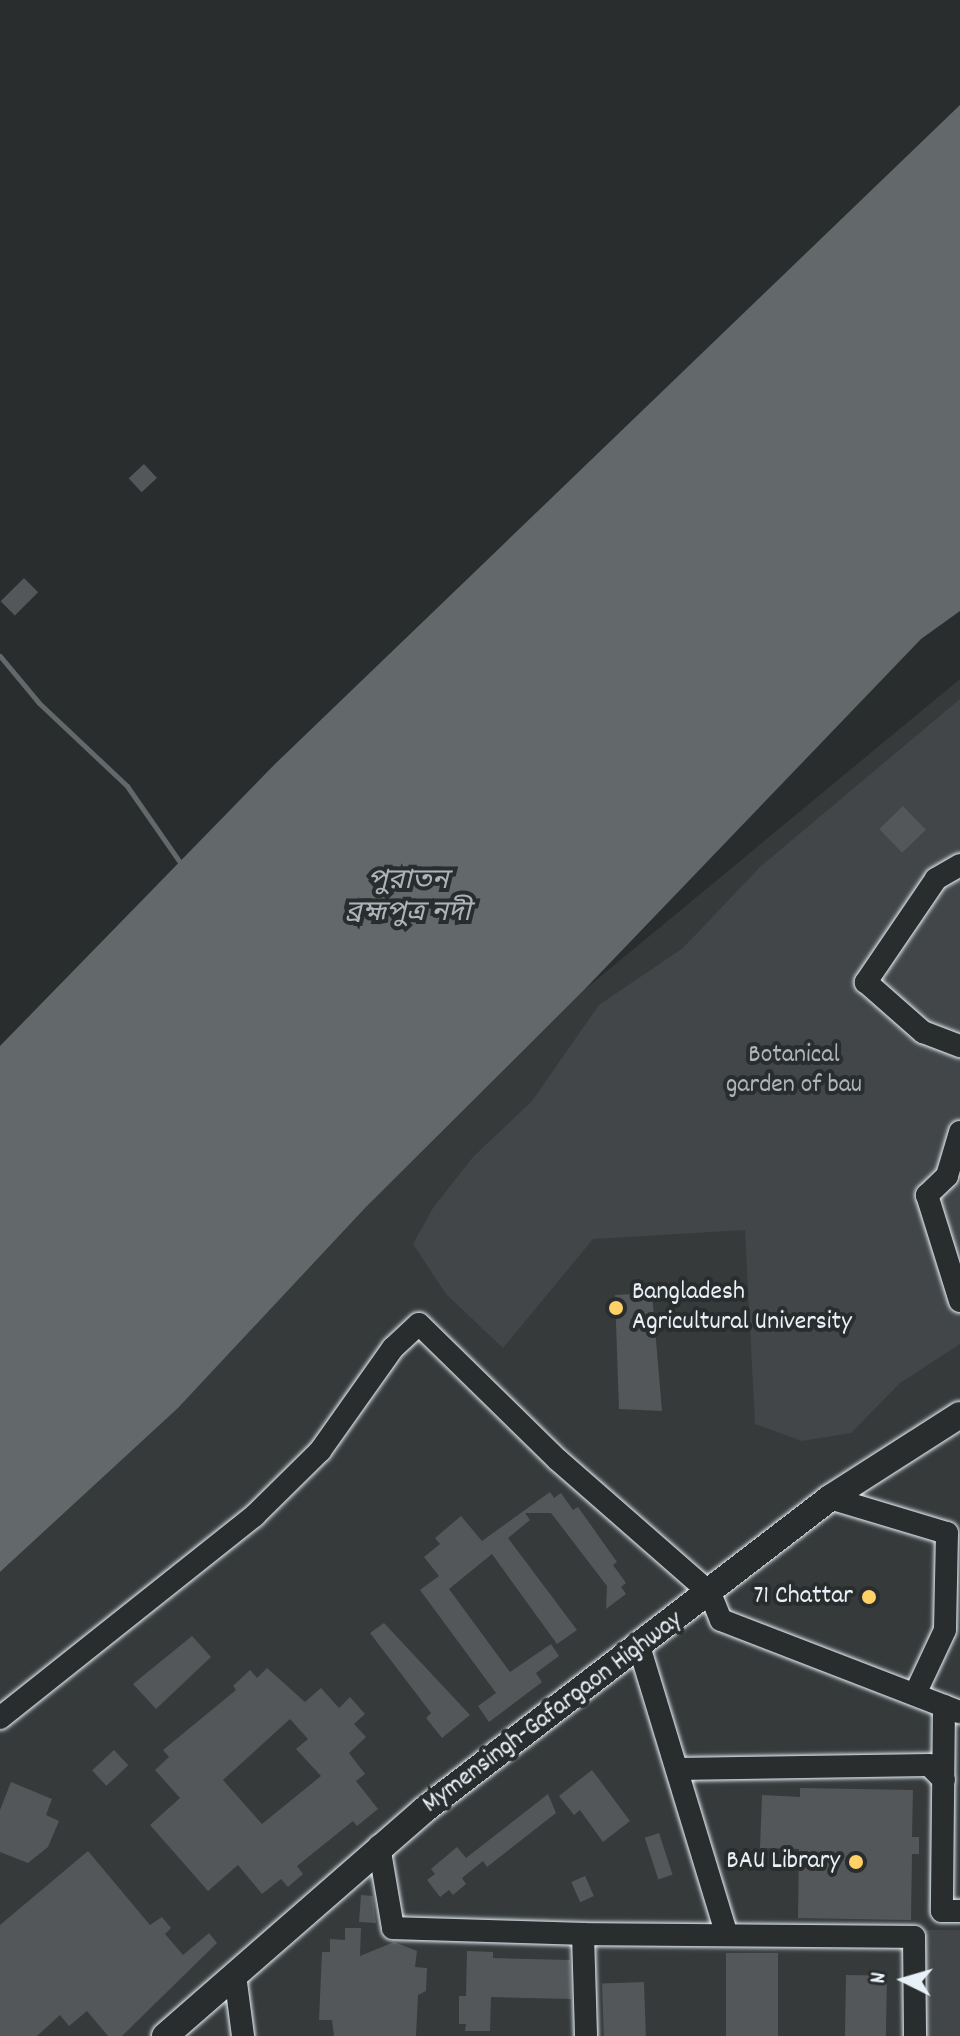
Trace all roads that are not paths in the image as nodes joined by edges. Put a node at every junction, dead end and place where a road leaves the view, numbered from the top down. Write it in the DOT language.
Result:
graph roads {
  1 [pos="960,865"];
  2 [pos="960,1046"];
  3 [pos="960,1132"];
  4 [pos="960,1301"];
  5 [pos="960,1415"];
  6 [pos="830,1498"];
  7 [pos="954,1533"];
  8 [pos="710,1593"];
  9 [pos="639,1646"];
  10 [pos="915,1694"];
  11 [pos="952,1709"];
  12 [pos="0,1718"];
  13 [pos="677,1769"];
  14 [pos="944,1780"];
  15 [pos="379,1846"];
  16 [pos="960,1911"];
  17 [pos="726,1933"];
  18 [pos="583,1934"];
  19 [pos="235,1975"];
  20 [pos="165,2036"];
  21 [pos="243,2036"];
  22 [pos="586,2036"];
  23 [pos="915,2036"];
  1 -- 2 [label="street"];
  3 -- 4 [label="street"];
  5 -- 6 [label="main road, Mymensingh-Gafargaon Highway"];
  6 -- 7 [label="street"];
  6 -- 8 [label="main road, Mymensingh-Gafargaon Highway"];
  7 -- 10 [label="street"];
  8 -- 9 [label="main road, Mymensingh-Gafargaon Highway"];
  8 -- 10 [label="street"];
  8 -- 12 [label="street"];
  9 -- 13 [label="street"];
  9 -- 15 [label="main road, Mymensingh-Gafargaon Highway"];
  10 -- 11 [label="street"];
  11 -- 14 [label="street"];
  13 -- 14 [label="street"];
  13 -- 17 [label="street"];
  14 -- 16 [label="street"];
  15 -- 18 [label="street"];
  15 -- 19 [label="main road, Mymensingh-Gafargaon Highway"];
  17 -- 18 [label="street"];
  17 -- 23 [label="street"];
  18 -- 22 [label="street"];
  19 -- 20 [label="main road, Mymensingh-Gafargaon Highway"];
  19 -- 21 [label="street"];
}
